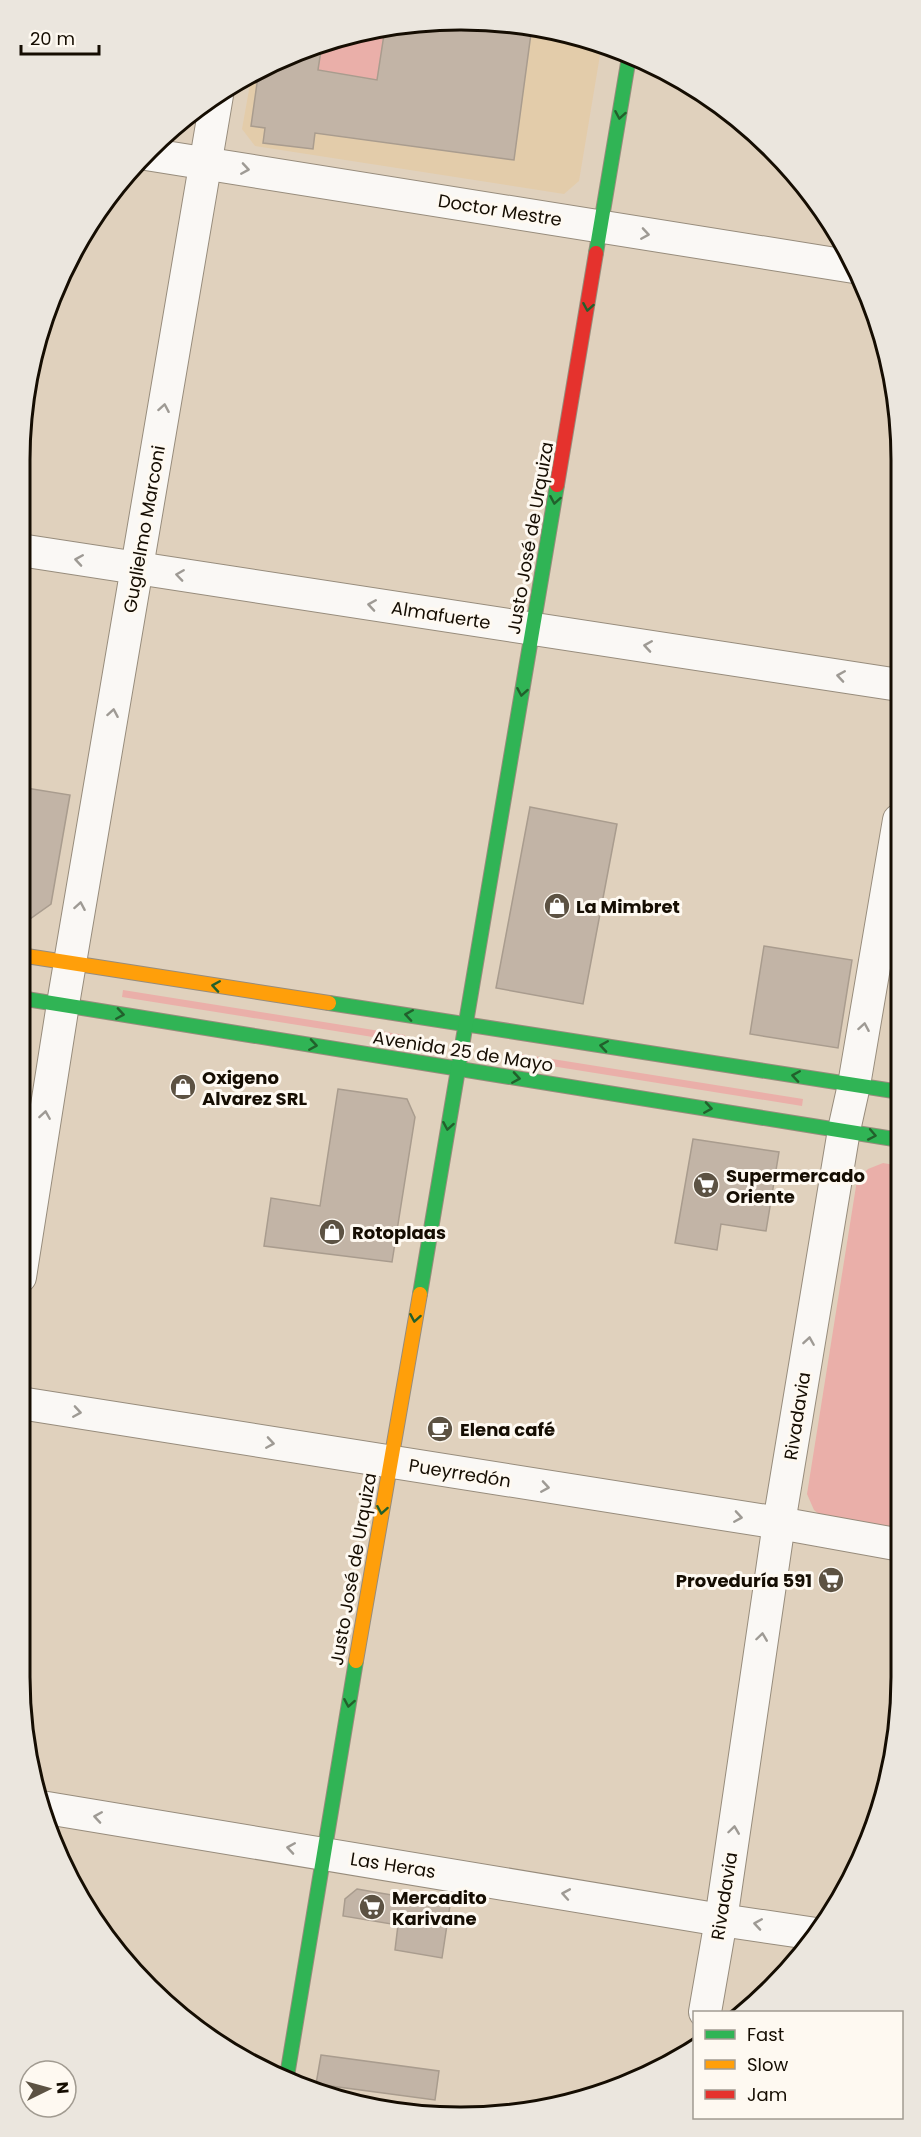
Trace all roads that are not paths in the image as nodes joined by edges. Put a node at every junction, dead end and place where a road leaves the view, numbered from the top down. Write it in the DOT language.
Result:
graph roads {
  1 [pos="628,64"];
  2 [pos="215,107"];
  3 [pos="156,156"];
  4 [pos="206,163"];
  5 [pos="601,226"];
  6 [pos="844,265"];
  7 [pos="30,552"];
  8 [pos="137,569"];
  9 [pos="533,630"];
  10 [pos="891,684"];
  11 [pos="891,867"];
  12 [pos="30,957"];
  13 [pos="71,963"];
  14 [pos="30,999"];
  15 [pos="63,1004"];
  16 [pos="466,1024"];
  17 [pos="458,1068"];
  18 [pos="854,1085"];
  19 [pos="891,1091"];
  20 [pos="844,1130"];
  21 [pos="891,1138"];
  22 [pos="30,1214"];
  23 [pos="30,1404"];
  24 [pos="390,1462"];
  25 [pos="779,1523"];
  26 [pos="891,1543"];
  27 [pos="51,1809"];
  28 [pos="323,1853"];
  29 [pos="721,1920"];
  30 [pos="806,1933"];
  31 [pos="705,2011"];
  32 [pos="288,2071"];
  1 -- 5 [label="street, Justo José de Urquiza, one-way"];
  2 -- 4 [label="street, Guglielmo Marconi"];
  3 -- 4 [label="street, Doctor Mestre"];
  4 -- 5 [label="street, Doctor Mestre, one-way"];
  8 -- 4 [label="street, Guglielmo Marconi, one-way"];
  5 -- 6 [label="street, Doctor Mestre, one-way"];
  5 -- 9 [label="street, Justo José de Urquiza, one-way"];
  8 -- 7 [label="street, Almafuerte, one-way"];
  9 -- 8 [label="street, Almafuerte, one-way"];
  13 -- 8 [label="street, Guglielmo Marconi, one-way"];
  10 -- 9 [label="street, Almafuerte, one-way"];
  9 -- 16 [label="street, Justo José de Urquiza, one-way"];
  18 -- 11 [label="street, Rivadavia, one-way"];
  12 -- 13 [label="street, Avenida 25 de Mayo"];
  13 -- 15 [label="street, Guglielmo Marconi"];
  16 -- 13 [label="street, Avenida 25 de Mayo, one-way"];
  14 -- 15 [label="street, Avenida 25 de Mayo"];
  15 -- 17 [label="street, Avenida 25 de Mayo, one-way"];
  22 -- 15 [label="street, one-way"];
  16 -- 17 [label="street, Justo José de Urquiza"];
  18 -- 16 [label="street, Avenida 25 de Mayo, one-way"];
  17 -- 20 [label="street, Avenida 25 de Mayo, one-way"];
  17 -- 24 [label="street, Justo José de Urquiza, one-way"];
  18 -- 19 [label="street, Avenida 25 de Mayo"];
  18 -- 20 [label="street, Rivadavia"];
  20 -- 21 [label="street, Avenida 25 de Mayo, one-way"];
  25 -- 20 [label="street, Rivadavia, one-way"];
  23 -- 24 [label="street, Pueyrredón, one-way"];
  24 -- 25 [label="street, Pueyrredón, one-way"];
  24 -- 28 [label="street, Justo José de Urquiza, one-way"];
  25 -- 26 [label="street, Pueyrredón"];
  29 -- 25 [label="street, Rivadavia, one-way"];
  28 -- 27 [label="street, Las Heras, one-way"];
  29 -- 28 [label="street, Las Heras, one-way"];
  28 -- 32 [label="street, Justo José de Urquiza"];
  30 -- 29 [label="street, Las Heras, one-way"];
  29 -- 31 [label="street, Rivadavia"];
}
